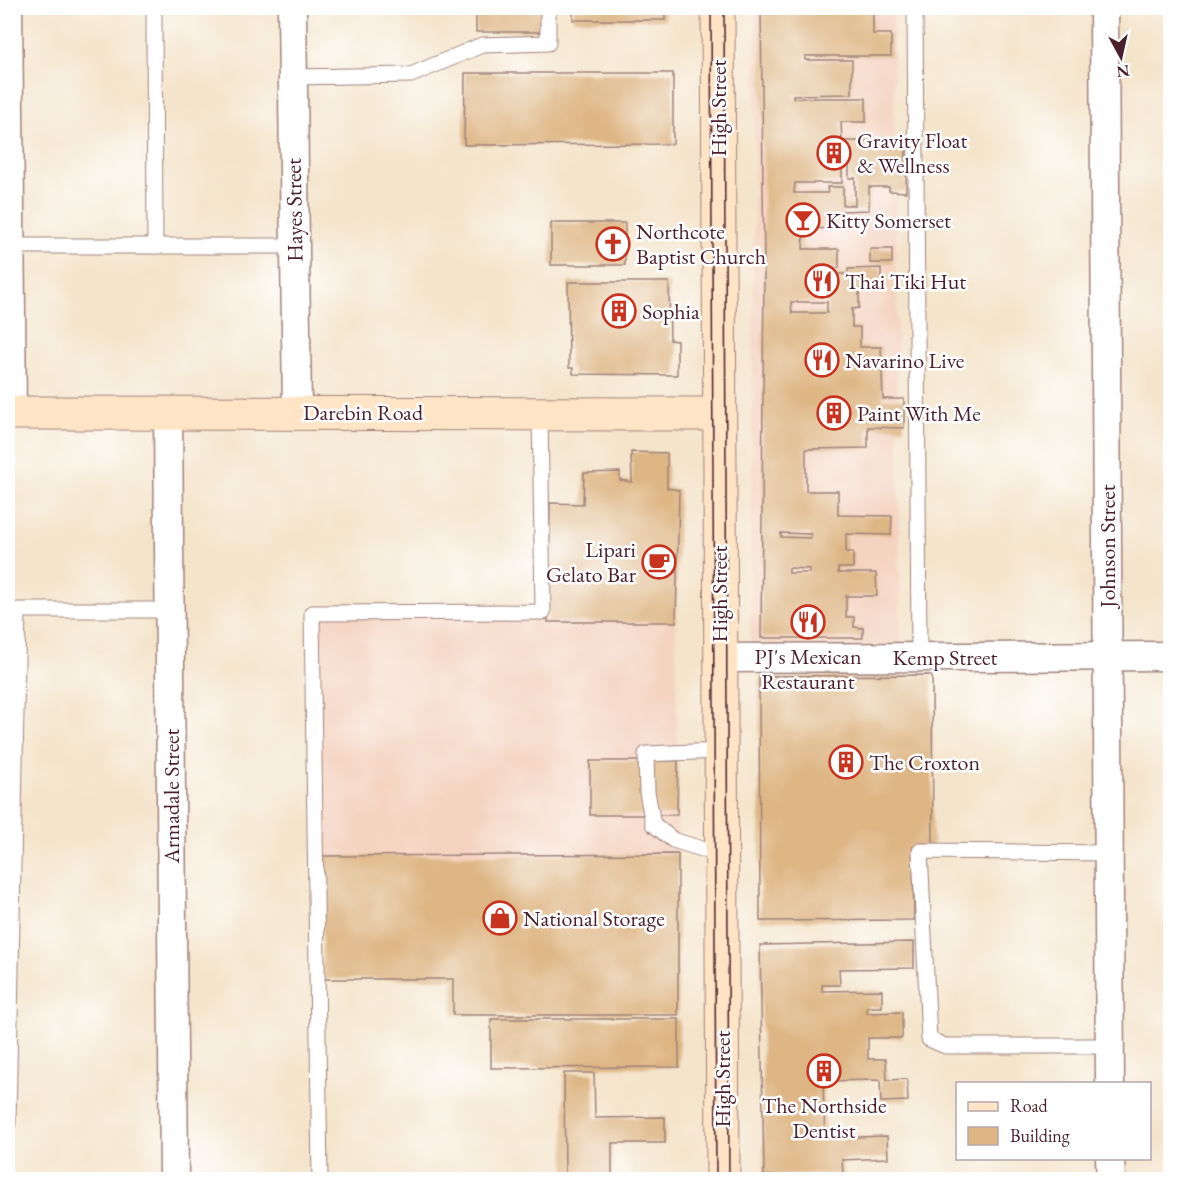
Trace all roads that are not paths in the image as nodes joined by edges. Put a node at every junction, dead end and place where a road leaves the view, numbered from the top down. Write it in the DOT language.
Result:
graph roads {
  1 [pos="8,8"];
  2 [pos="154,8"];
  3 [pos="292,8"];
  4 [pos="548,8"];
  5 [pos="718,8"];
  6 [pos="915,8"];
  7 [pos="1104,8"];
  8 [pos="293,77"];
  9 [pos="9,246"];
  10 [pos="155,246"];
  11 [pos="294,246"];
  12 [pos="297,412"];
  13 [pos="10,413"];
  14 [pos="168,413"];
  15 [pos="540,413"];
  16 [pos="719,414"];
  17 [pos="170,610"];
  18 [pos="1108,656"];
  19 [pos="1170,656"];
  20 [pos="919,657"];
  21 [pos="719,658"];
  22 [pos="720,751"];
  23 [pos="1108,853"];
  24 [pos="721,855"];
  25 [pos="1110,1046"];
  26 [pos="1110,1082"];
  27 [pos="8,1123"];
  28 [pos="1110,1160"];
  29 [pos="174,1179"];
  30 [pos="320,1179"];
  31 [pos="723,1179"];
  32 [pos="1111,1179"];
  1 -- 9 [label="street"];
  2 -- 10 [label="lane"];
  3 -- 8 [label="street, Hayes Street"];
  4 -- 8 [label="lane"];
  5 -- 16 [label="main road, High Street"];
  6 -- 20 [label="lane"];
  7 -- 18 [label="street, Johnson Street"];
  8 -- 11 [label="street, Hayes Street"];
  9 -- 10 [label="lane"];
  9 -- 13 [label="street"];
  10 -- 11 [label="lane"];
  11 -- 12 [label="street, Hayes Street"];
  12 -- 14 [label="main road, Darebin Road"];
  12 -- 15 [label="main road, Darebin Road"];
  13 -- 14 [label="main road, Darebin Road"];
  14 -- 17 [label="street, Armadale Street"];
  15 -- 16 [label="main road, Darebin Road"];
  15 -- 30 [label="lane"];
  16 -- 21 [label="main road, High Street"];
  17 -- 27 [label="lane"];
  17 -- 29 [label="street, Armadale Street"];
  18 -- 19 [label="street, Kemp Street"];
  18 -- 20 [label="street, Kemp Street"];
  18 -- 23 [label="street, Johnson Street"];
  20 -- 21 [label="street, Kemp Street"];
  21 -- 22 [label="main road, High Street"];
  22 -- 24 [label="main road, High Street"];
  22 -- 24 [label="lane"];
  23 -- 25 [label="street, Johnson Street"];
  23 -- 25 [label="lane"];
  24 -- 31 [label="main road, High Street"];
  25 -- 26 [label="street, Johnson Street"];
  28 -- 32 [label="street"];
}
